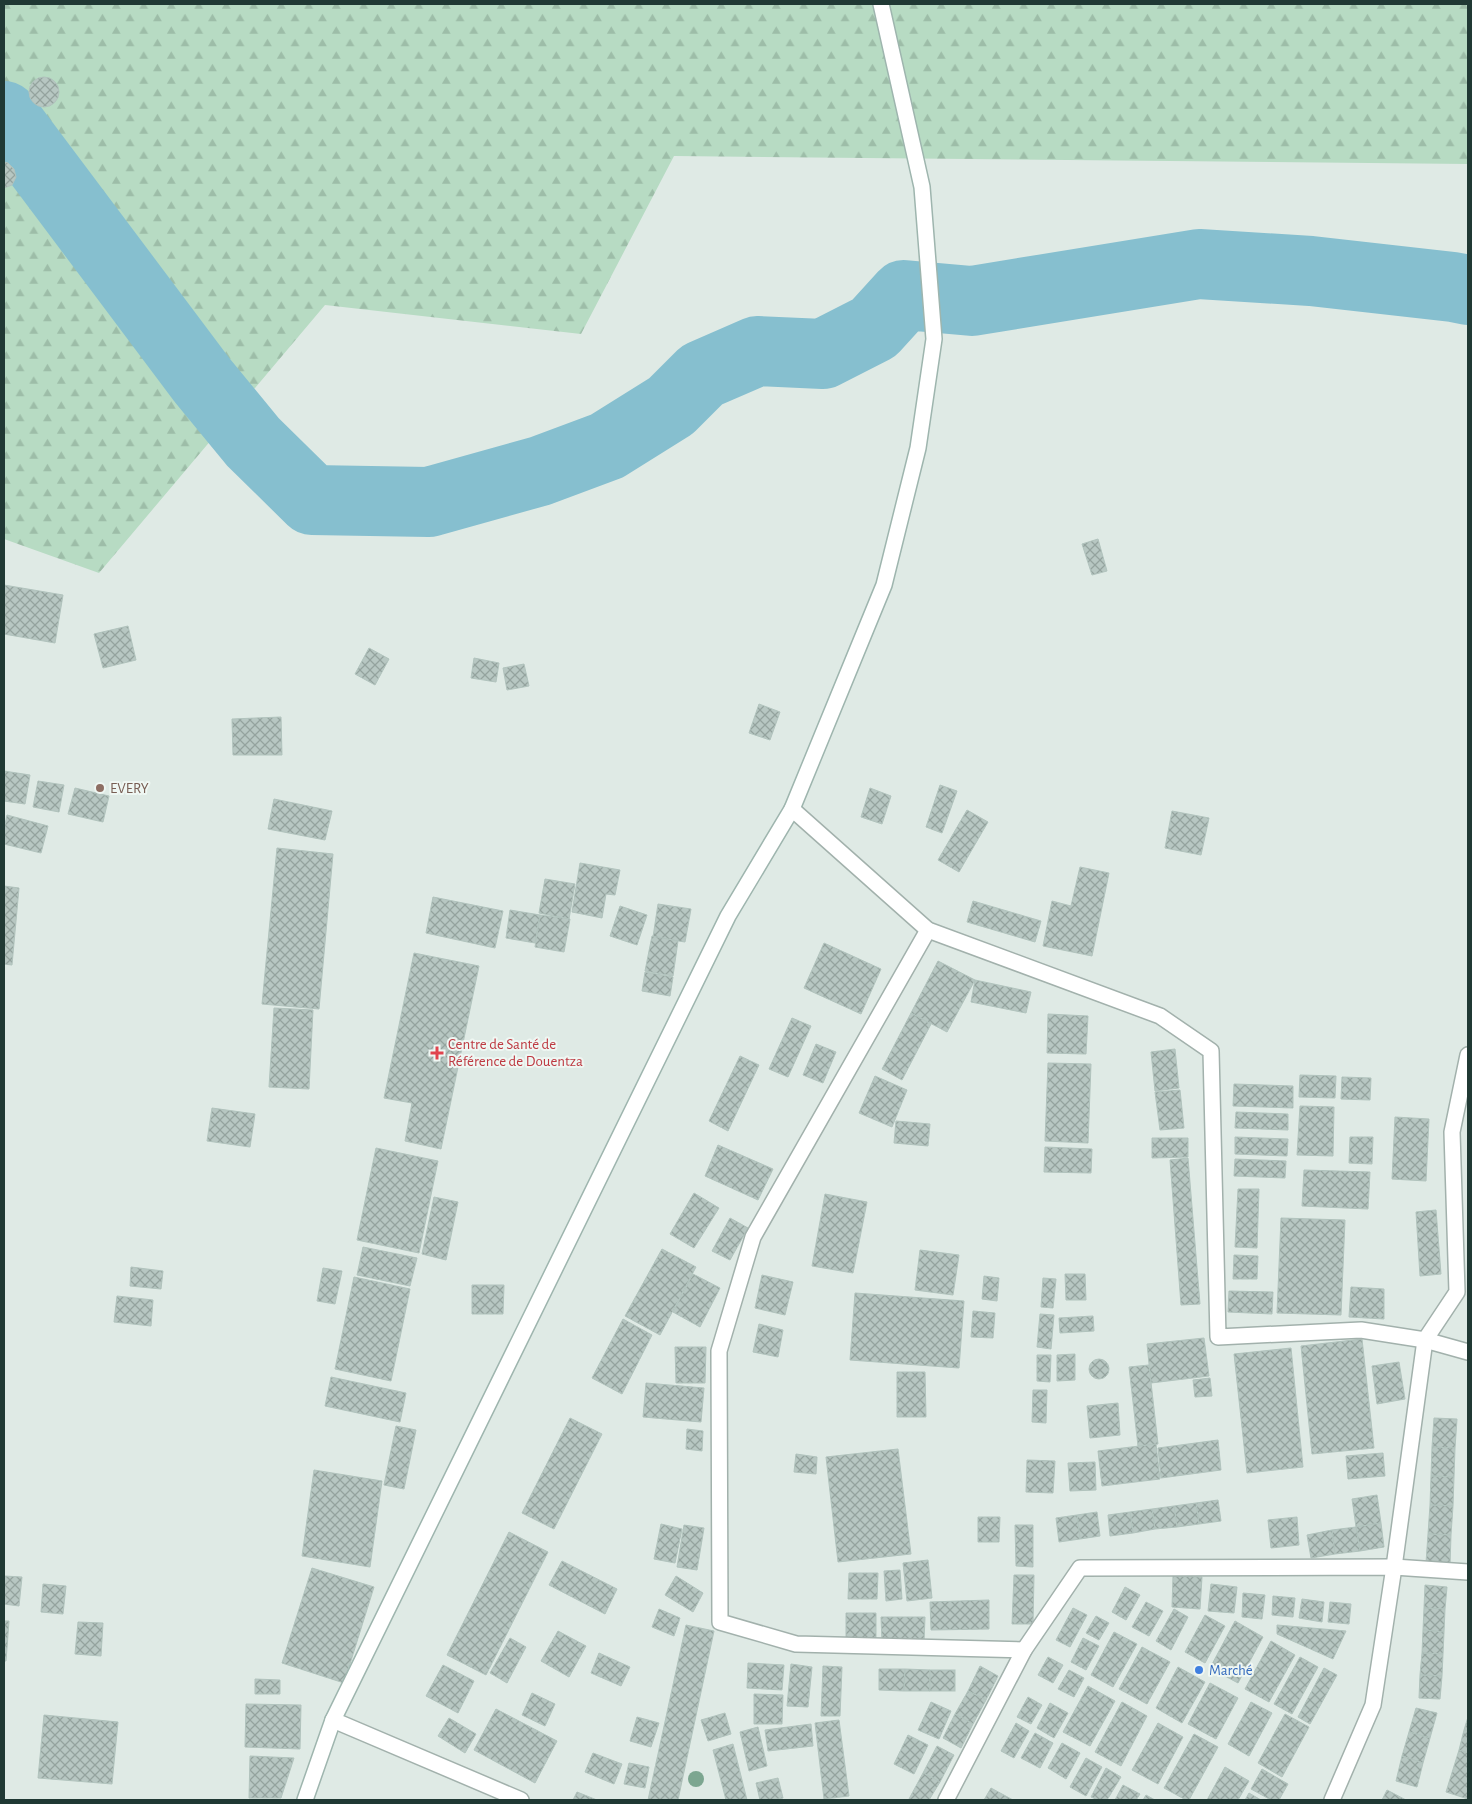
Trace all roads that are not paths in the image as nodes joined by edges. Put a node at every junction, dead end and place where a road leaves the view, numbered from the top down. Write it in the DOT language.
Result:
graph roads {
  1 [pos="881,4"];
  2 [pos="792,809"];
  3 [pos="928,930"];
  4 [pos="1468,1055"];
  5 [pos="1425,1340"];
  6 [pos="1468,1352"];
  7 [pos="1394,1567"];
  8 [pos="1468,1572"];
  9 [pos="1024,1650"];
  10 [pos="333,1720"];
  11 [pos="305,1800"];
  12 [pos="521,1800"];
  13 [pos="946,1800"];
  14 [pos="1332,1800"];
  1 -- 2 [label="street"];
  2 -- 3 [label="street"];
  2 -- 10 [label="street"];
  3 -- 5 [label="street"];
  3 -- 9 [label="street"];
  4 -- 5 [label="street"];
  5 -- 6 [label="street"];
  5 -- 7 [label="street"];
  7 -- 8 [label="street"];
  7 -- 9 [label="street"];
  7 -- 14 [label="street"];
  9 -- 13 [label="street"];
  10 -- 11 [label="street"];
  10 -- 12 [label="street"];
}
